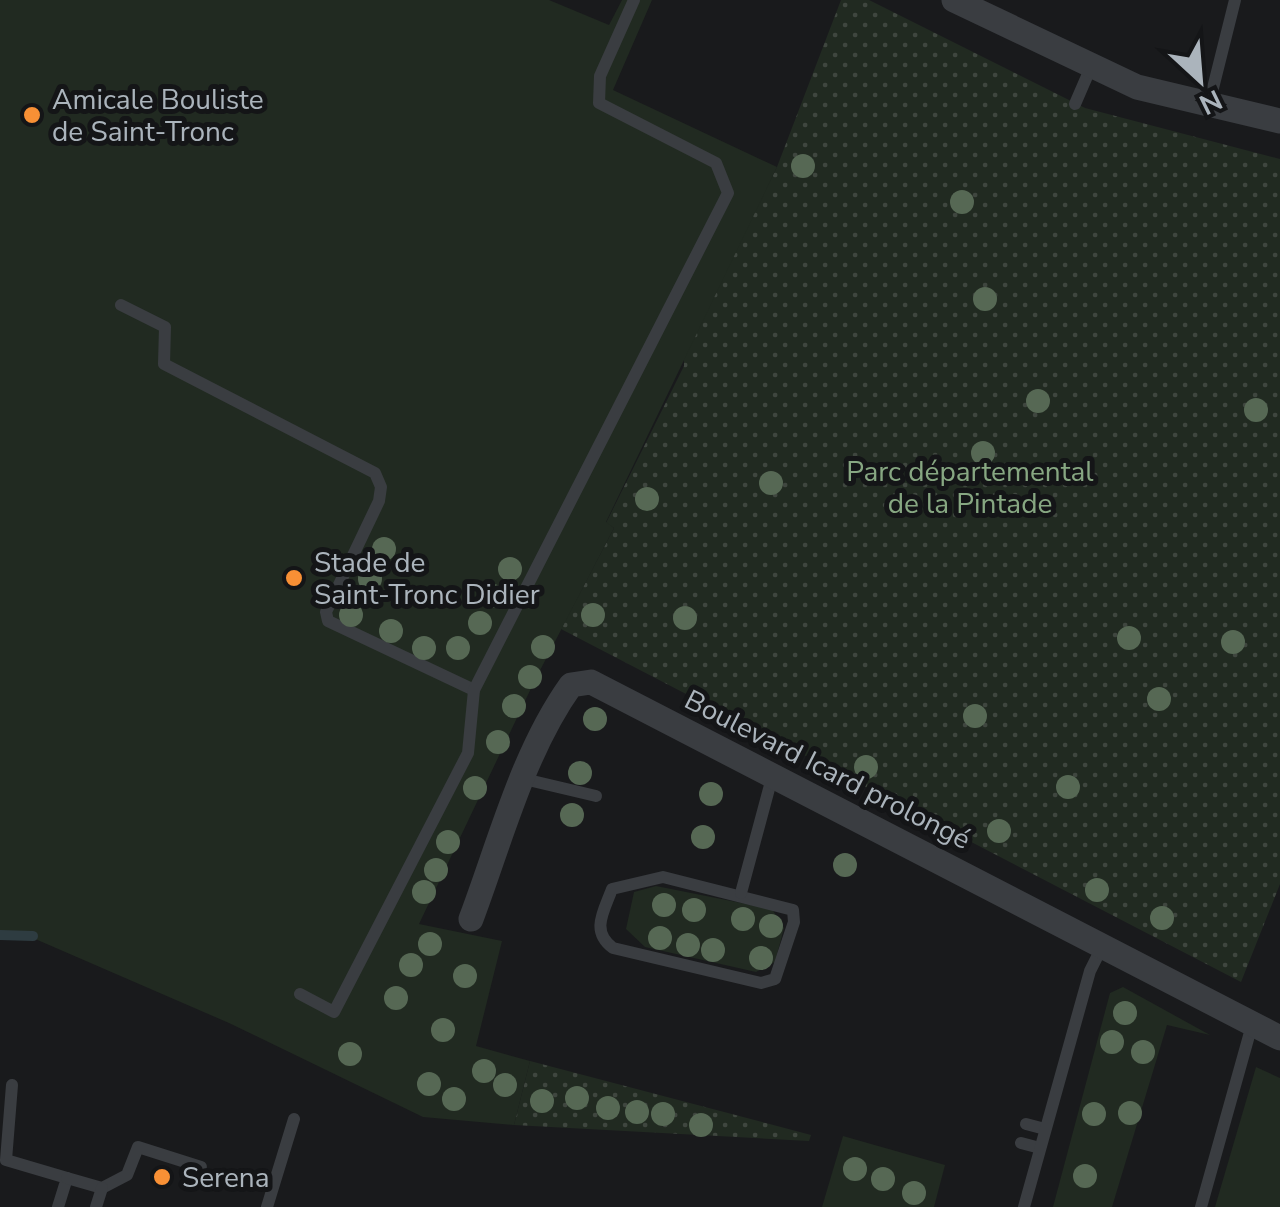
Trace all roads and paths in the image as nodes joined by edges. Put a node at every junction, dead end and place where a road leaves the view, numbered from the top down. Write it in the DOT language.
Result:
graph roads {
  1 [pos="634,0"];
  2 [pos="954,0"];
  3 [pos="1234,0"];
  4 [pos="1091,66"];
  5 [pos="1075,104"];
  6 [pos="1208,104"];
  7 [pos="1280,121"];
  8 [pos="121,305"];
  9 [pos="474,690"];
  10 [pos="773,774"];
  11 [pos="524,779"];
  12 [pos="596,796"];
  13 [pos="741,894"];
  14 [pos="472,919"];
  15 [pos="1103,946"];
  16 [pos="300,994"];
  17 [pos="1252,1024"];
  18 [pos="1280,1038"];
  19 [pos="12,1085"];
  20 [pos="294,1119"];
  21 [pos="1026,1124"];
  22 [pos="1045,1129"];
  23 [pos="1021,1143"];
  24 [pos="1040,1148"];
  25 [pos="201,1167"];
  26 [pos="67,1178"];
  27 [pos="102,1188"];
  28 [pos="58,1207"];
  29 [pos="96,1207"];
  30 [pos="266,1207"];
  31 [pos="1024,1207"];
  32 [pos="1201,1207"];
  1 -- 9 [label="lane"];
  2 -- 4 [label="street"];
  3 -- 6 [label="lane"];
  4 -- 5 [label="lane"];
  4 -- 6 [label="street"];
  6 -- 7 [label="street"];
  8 -- 9 [label="lane"];
  9 -- 16 [label="lane"];
  10 -- 11 [label="street, Boulevard Icard prolongé"];
  10 -- 13 [label="lane"];
  10 -- 15 [label="street, Boulevard Icard prolongé"];
  11 -- 12 [label="lane"];
  11 -- 14 [label="street, Boulevard Icard prolongé"];
  13 -- 13 [label="lane"];
  15 -- 17 [label="street, Boulevard Icard prolongé"];
  15 -- 22 [label="lane"];
  17 -- 18 [label="street, Boulevard Icard prolongé"];
  17 -- 32 [label="lane"];
  19 -- 26 [label="lane"];
  20 -- 30 [label="lane"];
  21 -- 22 [label="lane"];
  22 -- 24 [label="lane"];
  23 -- 24 [label="lane"];
  24 -- 31 [label="lane"];
  25 -- 27 [label="lane"];
  26 -- 27 [label="lane"];
  26 -- 28 [label="lane"];
  27 -- 29 [label="lane"];
}
